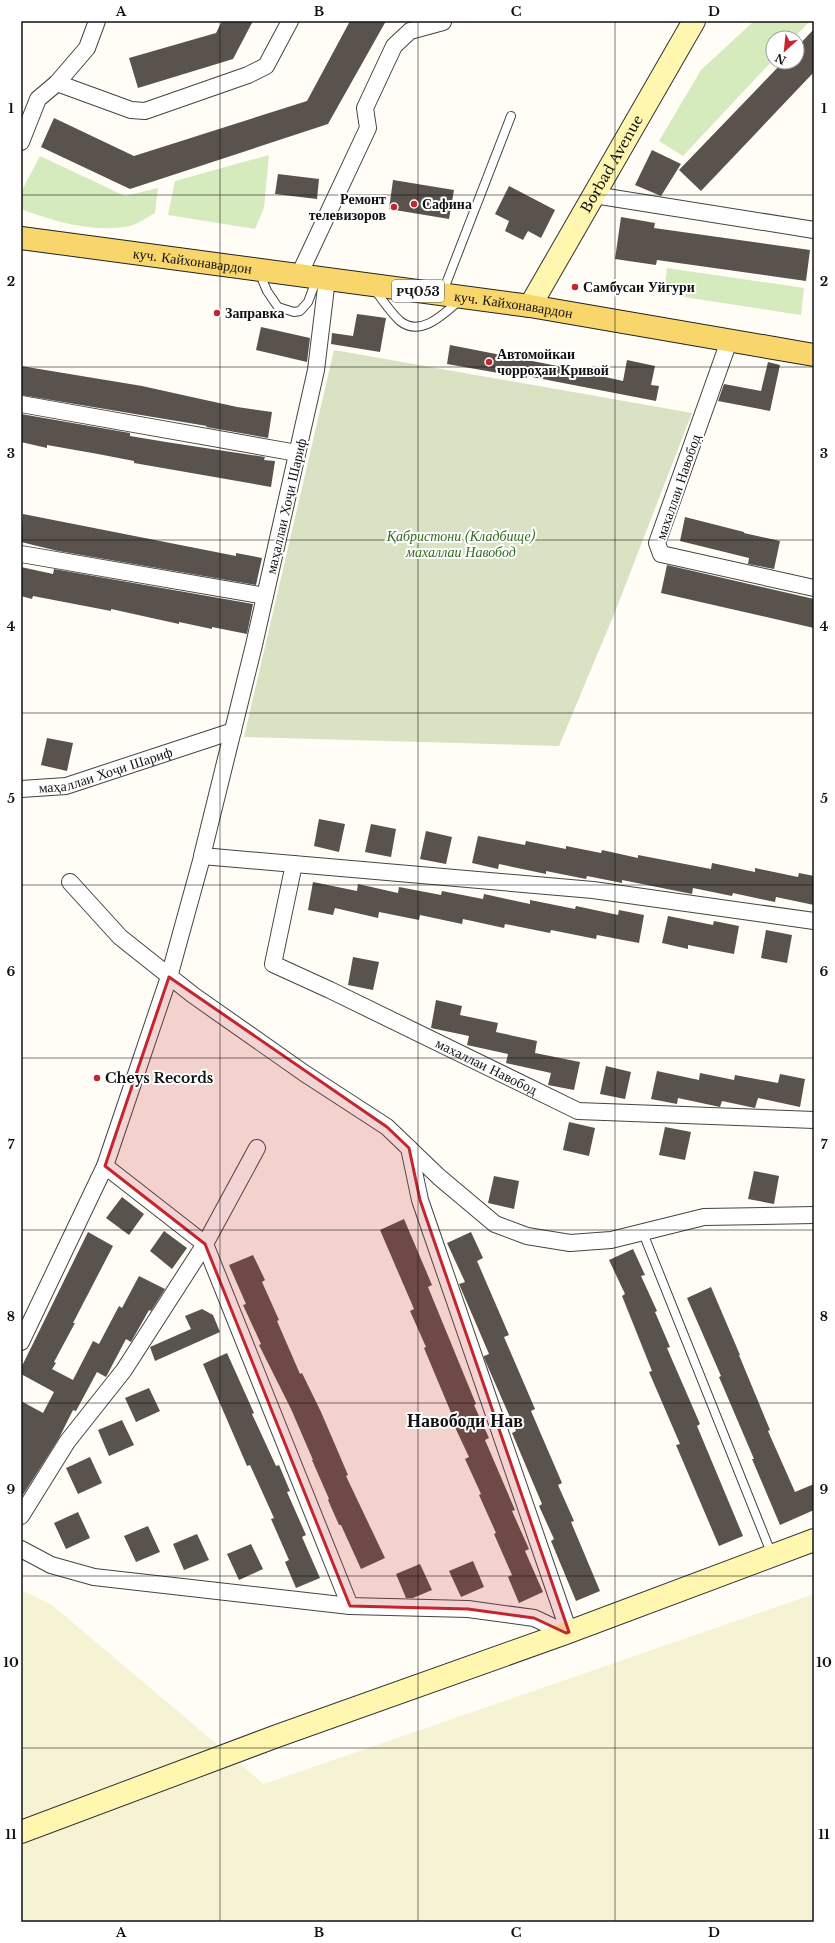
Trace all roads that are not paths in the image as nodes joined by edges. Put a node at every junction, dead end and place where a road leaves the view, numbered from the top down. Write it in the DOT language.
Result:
graph roads {
  1 [pos="97,21"];
  2 [pos="290,21"];
  3 [pos="694,21"];
  4 [pos="443,22"];
  5 [pos="57,83"];
  6 [pos="511,116"];
  7 [pos="21,142"];
  8 [pos="594,195"];
  9 [pos="814,230"];
  10 [pos="21,238"];
  11 [pos="258,269"];
  12 [pos="315,277"];
  13 [pos="371,285"];
  14 [pos="441,294"];
  15 [pos="463,297"];
  16 [pos="530,306"];
  17 [pos="729,341"];
  18 [pos="814,355"];
  19 [pos="21,404"];
  20 [pos="298,453"];
  21 [pos="21,554"];
  22 [pos="814,588"];
  23 [pos="265,596"];
  24 [pos="233,731"];
  25 [pos="21,789"];
  26 [pos="203,853"];
  27 [pos="294,864"];
  28 [pos="70,882"];
  29 [pos="814,921"];
  30 [pos="169,976"];
  31 [pos="814,1120"];
  32 [pos="257,1148"];
  33 [pos="409,1148"];
  34 [pos="105,1166"];
  35 [pos="814,1215"];
  36 [pos="643,1233"];
  37 [pos="205,1244"];
  38 [pos="21,1342"];
  39 [pos="21,1516"];
  40 [pos="814,1540"];
  41 [pos="21,1549"];
  42 [pos="773,1556"];
  43 [pos="350,1606"];
  44 [pos="567,1632"];
  45 [pos="21,1832"];
  1 -- 5 [label="street"];
  2 -- 5 [label="street"];
  3 -- 8 [label="street, Borbad Avenue"];
  4 -- 12 [label="street, маҳаллаи Хоҷи Шариф"];
  5 -- 7 [label="street"];
  6 -- 14 [label="lane"];
  8 -- 9 [label="street"];
  8 -- 16 [label="street, Borbad Avenue"];
  10 -- 11 [label="main road, куч. Кайхонавардон / РҶ053"];
  11 -- 12 [label="main road, куч. Кайхонавардон / РҶ053"];
  11 -- 12 [label="lane"];
  12 -- 13 [label="main road, куч. Кайхонавардон / РҶ053"];
  12 -- 20 [label="street, маҳаллаи Хоҷи Шариф"];
  13 -- 14 [label="main road, куч. Кайхонавардон / РҶ053"];
  13 -- 15 [label="lane"];
  14 -- 15 [label="main road, куч. Кайхонавардон / РҶ053"];
  15 -- 16 [label="main road, куч. Кайхонавардон / РҶ053"];
  16 -- 17 [label="main road, куч. Кайхонавардон / РҶ053"];
  17 -- 18 [label="main road, куч. Кайхонавардон / РҶ053"];
  17 -- 22 [label="street, махаллаи Навобод"];
  19 -- 20 [label="street"];
  20 -- 23 [label="street, маҳаллаи Хоҷи Шариф"];
  21 -- 23 [label="street"];
  23 -- 24 [label="street, маҳаллаи Хоҷи Шариф"];
  24 -- 25 [label="street, маҳаллаи Хоҷи Шариф"];
  24 -- 26 [label="street, маҳаллаи Хоҷи Шариф"];
  26 -- 27 [label="street"];
  26 -- 30 [label="street, маҳаллаи Хоҷи Шариф"];
  27 -- 29 [label="street"];
  27 -- 31 [label="street, махаллаи Навобод"];
  28 -- 30 [label="street"];
  30 -- 33 [label="street"];
  30 -- 34 [label="street, маҳаллаи Хоҷи Шариф"];
  32 -- 37 [label="street"];
  33 -- 36 [label="street"];
  33 -- 44 [label="street"];
  34 -- 37 [label="street"];
  34 -- 38 [label="street, маҳаллаи Хоҷи Шариф"];
  35 -- 36 [label="street"];
  36 -- 42 [label="lane"];
  37 -- 39 [label="street"];
  37 -- 43 [label="street"];
  40 -- 42 [label="street"];
  41 -- 43 [label="street"];
  42 -- 44 [label="street"];
  43 -- 44 [label="street"];
  44 -- 45 [label="street"];
}
